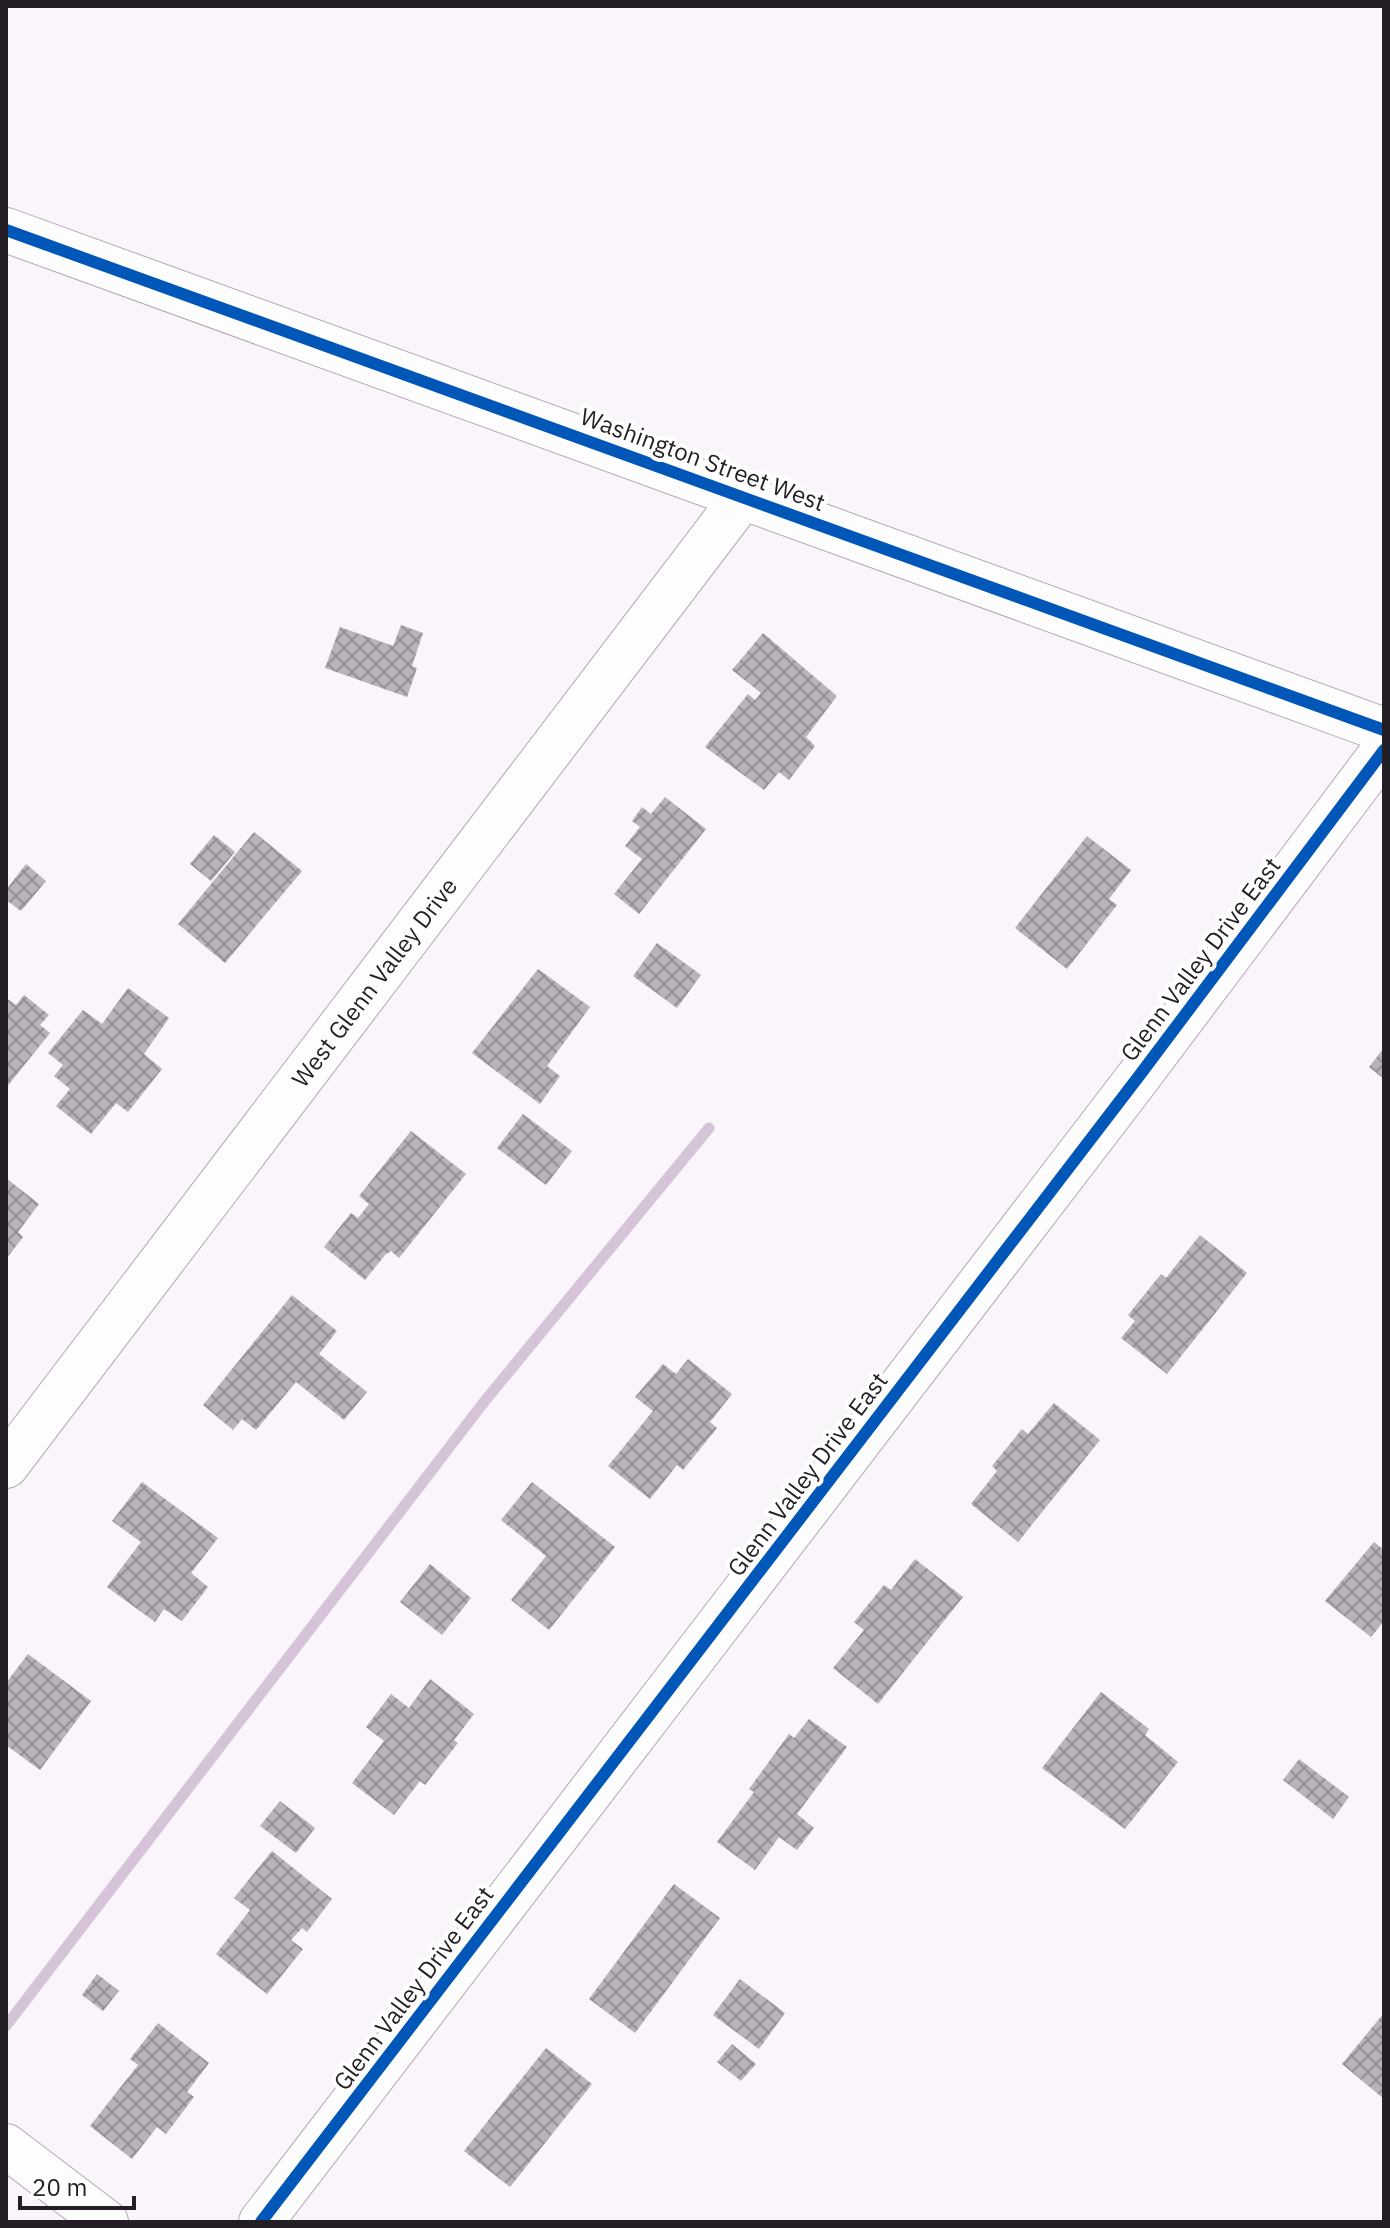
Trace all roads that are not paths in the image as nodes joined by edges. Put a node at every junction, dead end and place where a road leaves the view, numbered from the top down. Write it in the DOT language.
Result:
graph roads {
  1 [pos="6,230"];
  2 [pos="743,497"];
  3 [pos="1384,730"];
  4 [pos="1384,750"];
  5 [pos="6,1466"];
  6 [pos="6,2146"];
  7 [pos="106,2222"];
  8 [pos="261,2222"];
  1 -- 2 [label="street, Washington Street West"];
  2 -- 3 [label="street, Washington Street West"];
  2 -- 5 [label="street, West Glenn Valley Drive"];
  4 -- 8 [label="street, Glenn Valley Drive East"];
  6 -- 7 [label="street"];
}
